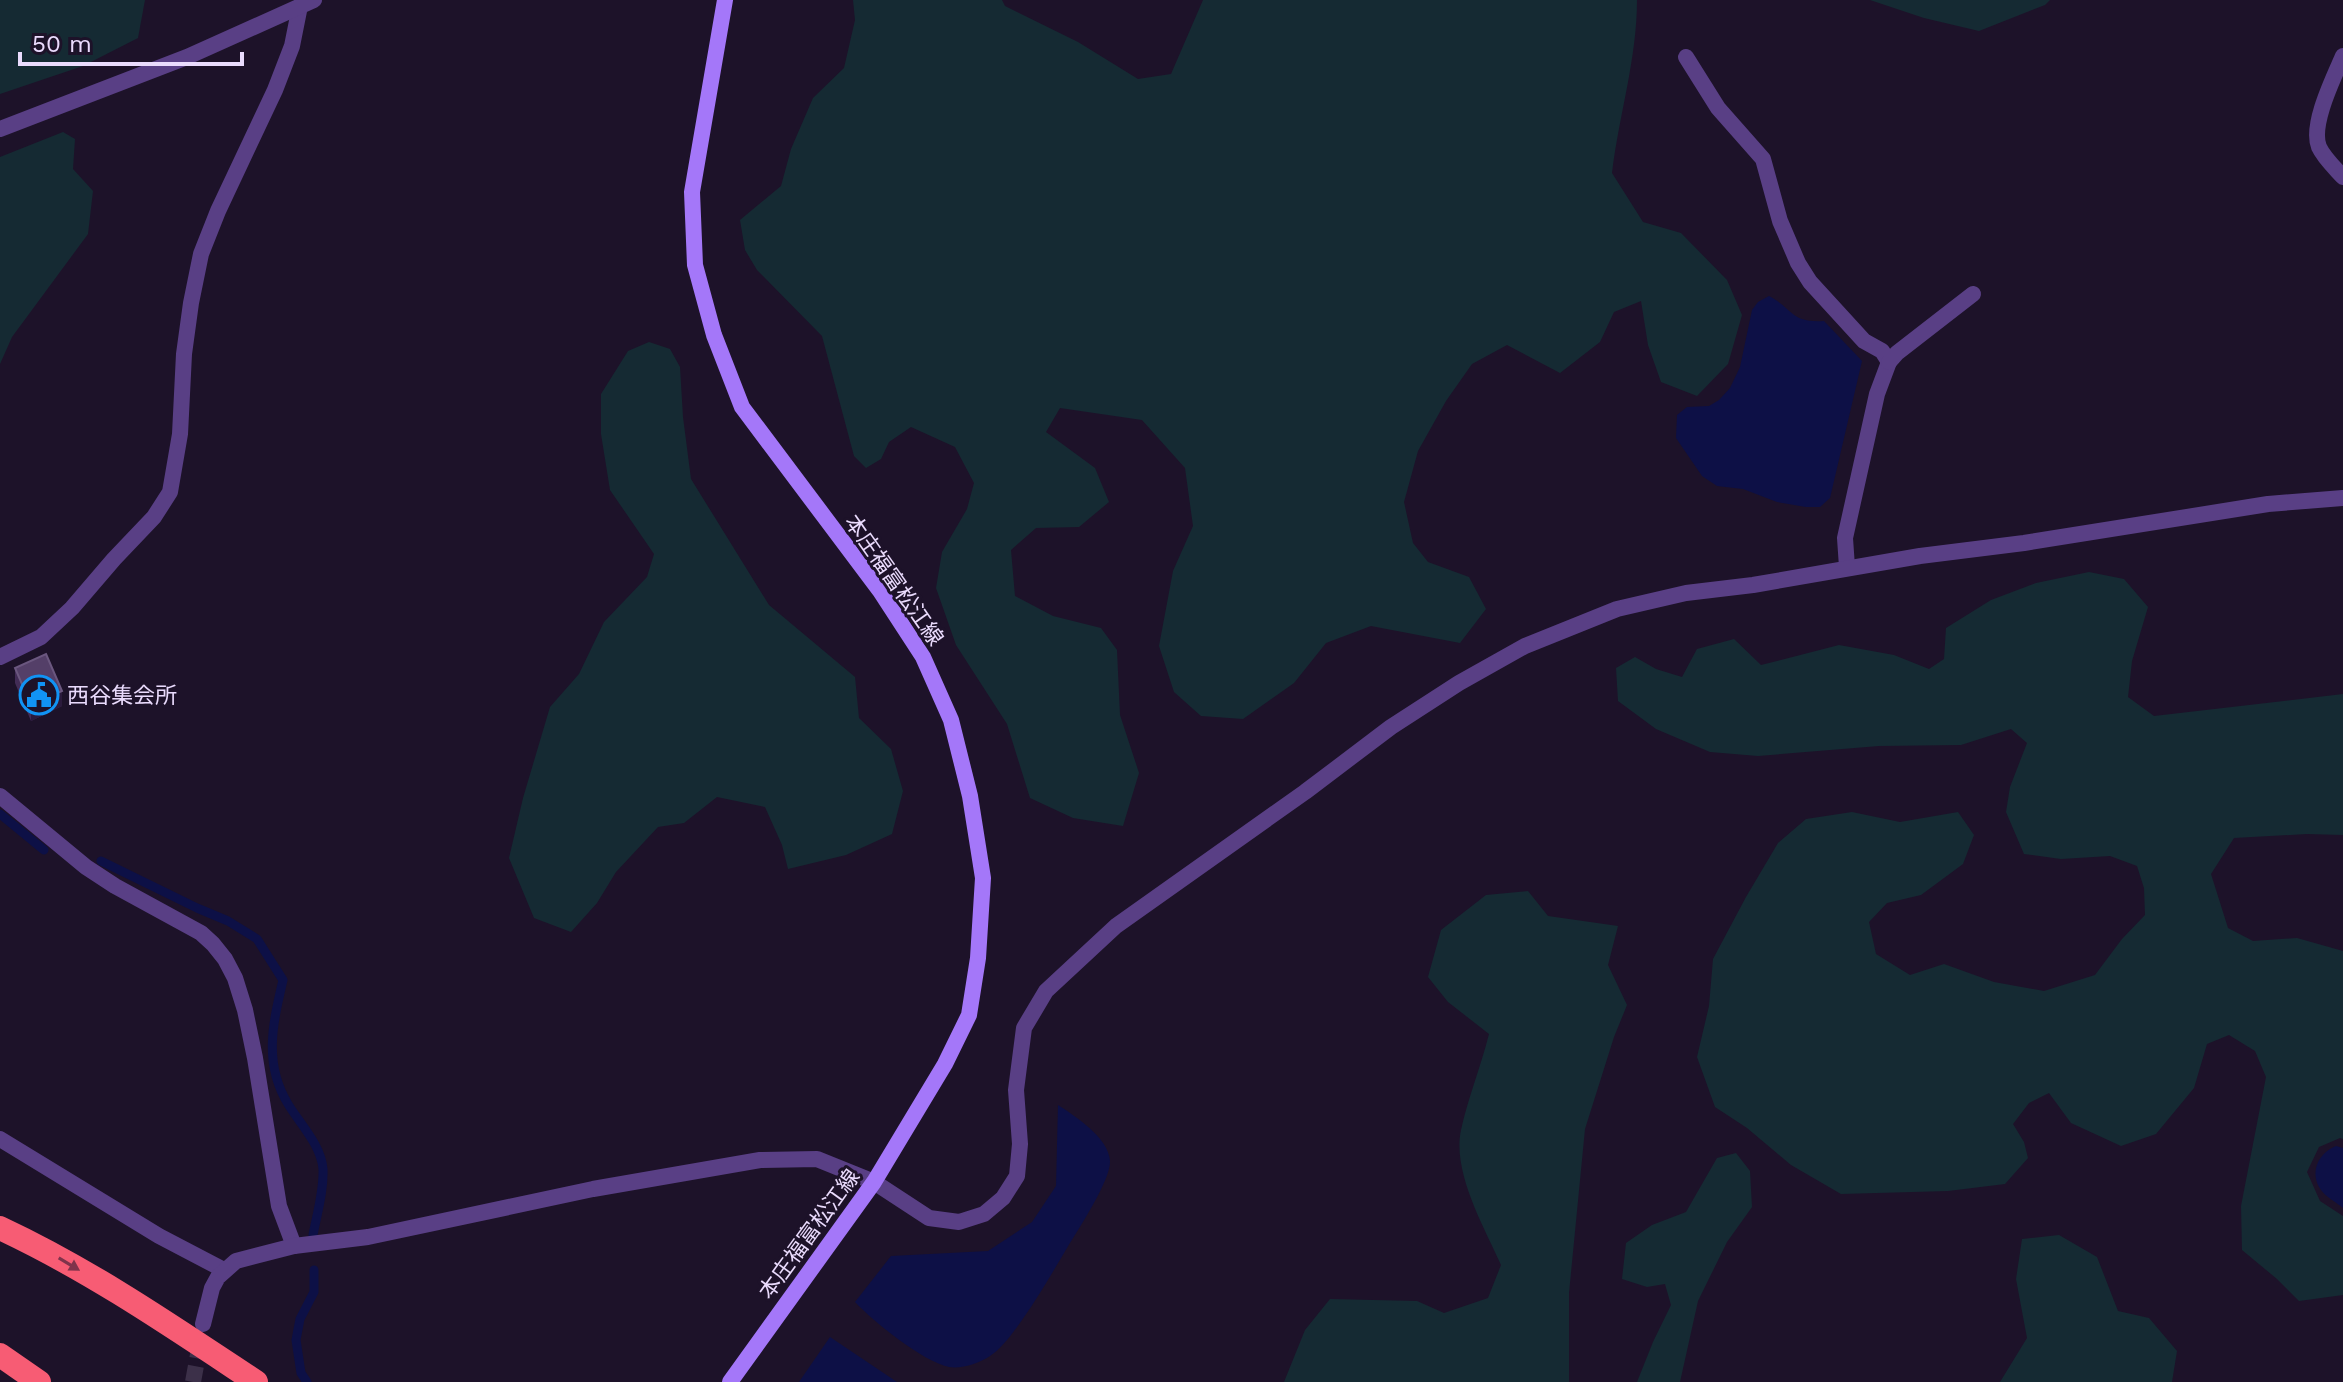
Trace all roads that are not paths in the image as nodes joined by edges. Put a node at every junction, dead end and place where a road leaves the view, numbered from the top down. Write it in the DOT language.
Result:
graph roads {
  1 [pos="725,0"];
  2 [pos="307,3"];
  3 [pos="2343,56"];
  4 [pos="1686,57"];
  5 [pos="0,129"];
  6 [pos="2343,177"];
  7 [pos="1973,294"];
  8 [pos="1889,362"];
  9 [pos="2343,498"];
  10 [pos="1847,567"];
  11 [pos="0,657"];
  12 [pos="0,796"];
  13 [pos="0,1139"];
  14 [pos="874,1182"];
  15 [pos="0,1228"];
  16 [pos="294,1246"];
  17 [pos="224,1270"];
  18 [pos="203,1324"];
  19 [pos="0,1355"];
  20 [pos="39,1382"];
  21 [pos="256,1382"];
  22 [pos="730,1382"];
  1 -- 14 [label="main road, 本庄福富松江線"];
  2 -- 5 [label="street"];
  2 -- 11 [label="street"];
  3 -- 6 [label="street"];
  4 -- 8 [label="street"];
  7 -- 8 [label="street"];
  8 -- 10 [label="street"];
  9 -- 10 [label="street"];
  10 -- 14 [label="street"];
  12 -- 16 [label="street"];
  13 -- 17 [label="street"];
  14 -- 16 [label="street"];
  14 -- 22 [label="main road, 本庄福富松江線"];
  15 -- 21 [label="highway, one-way"];
  16 -- 17 [label="street"];
  17 -- 18 [label="street"];
  19 -- 20 [label="highway"];
}
